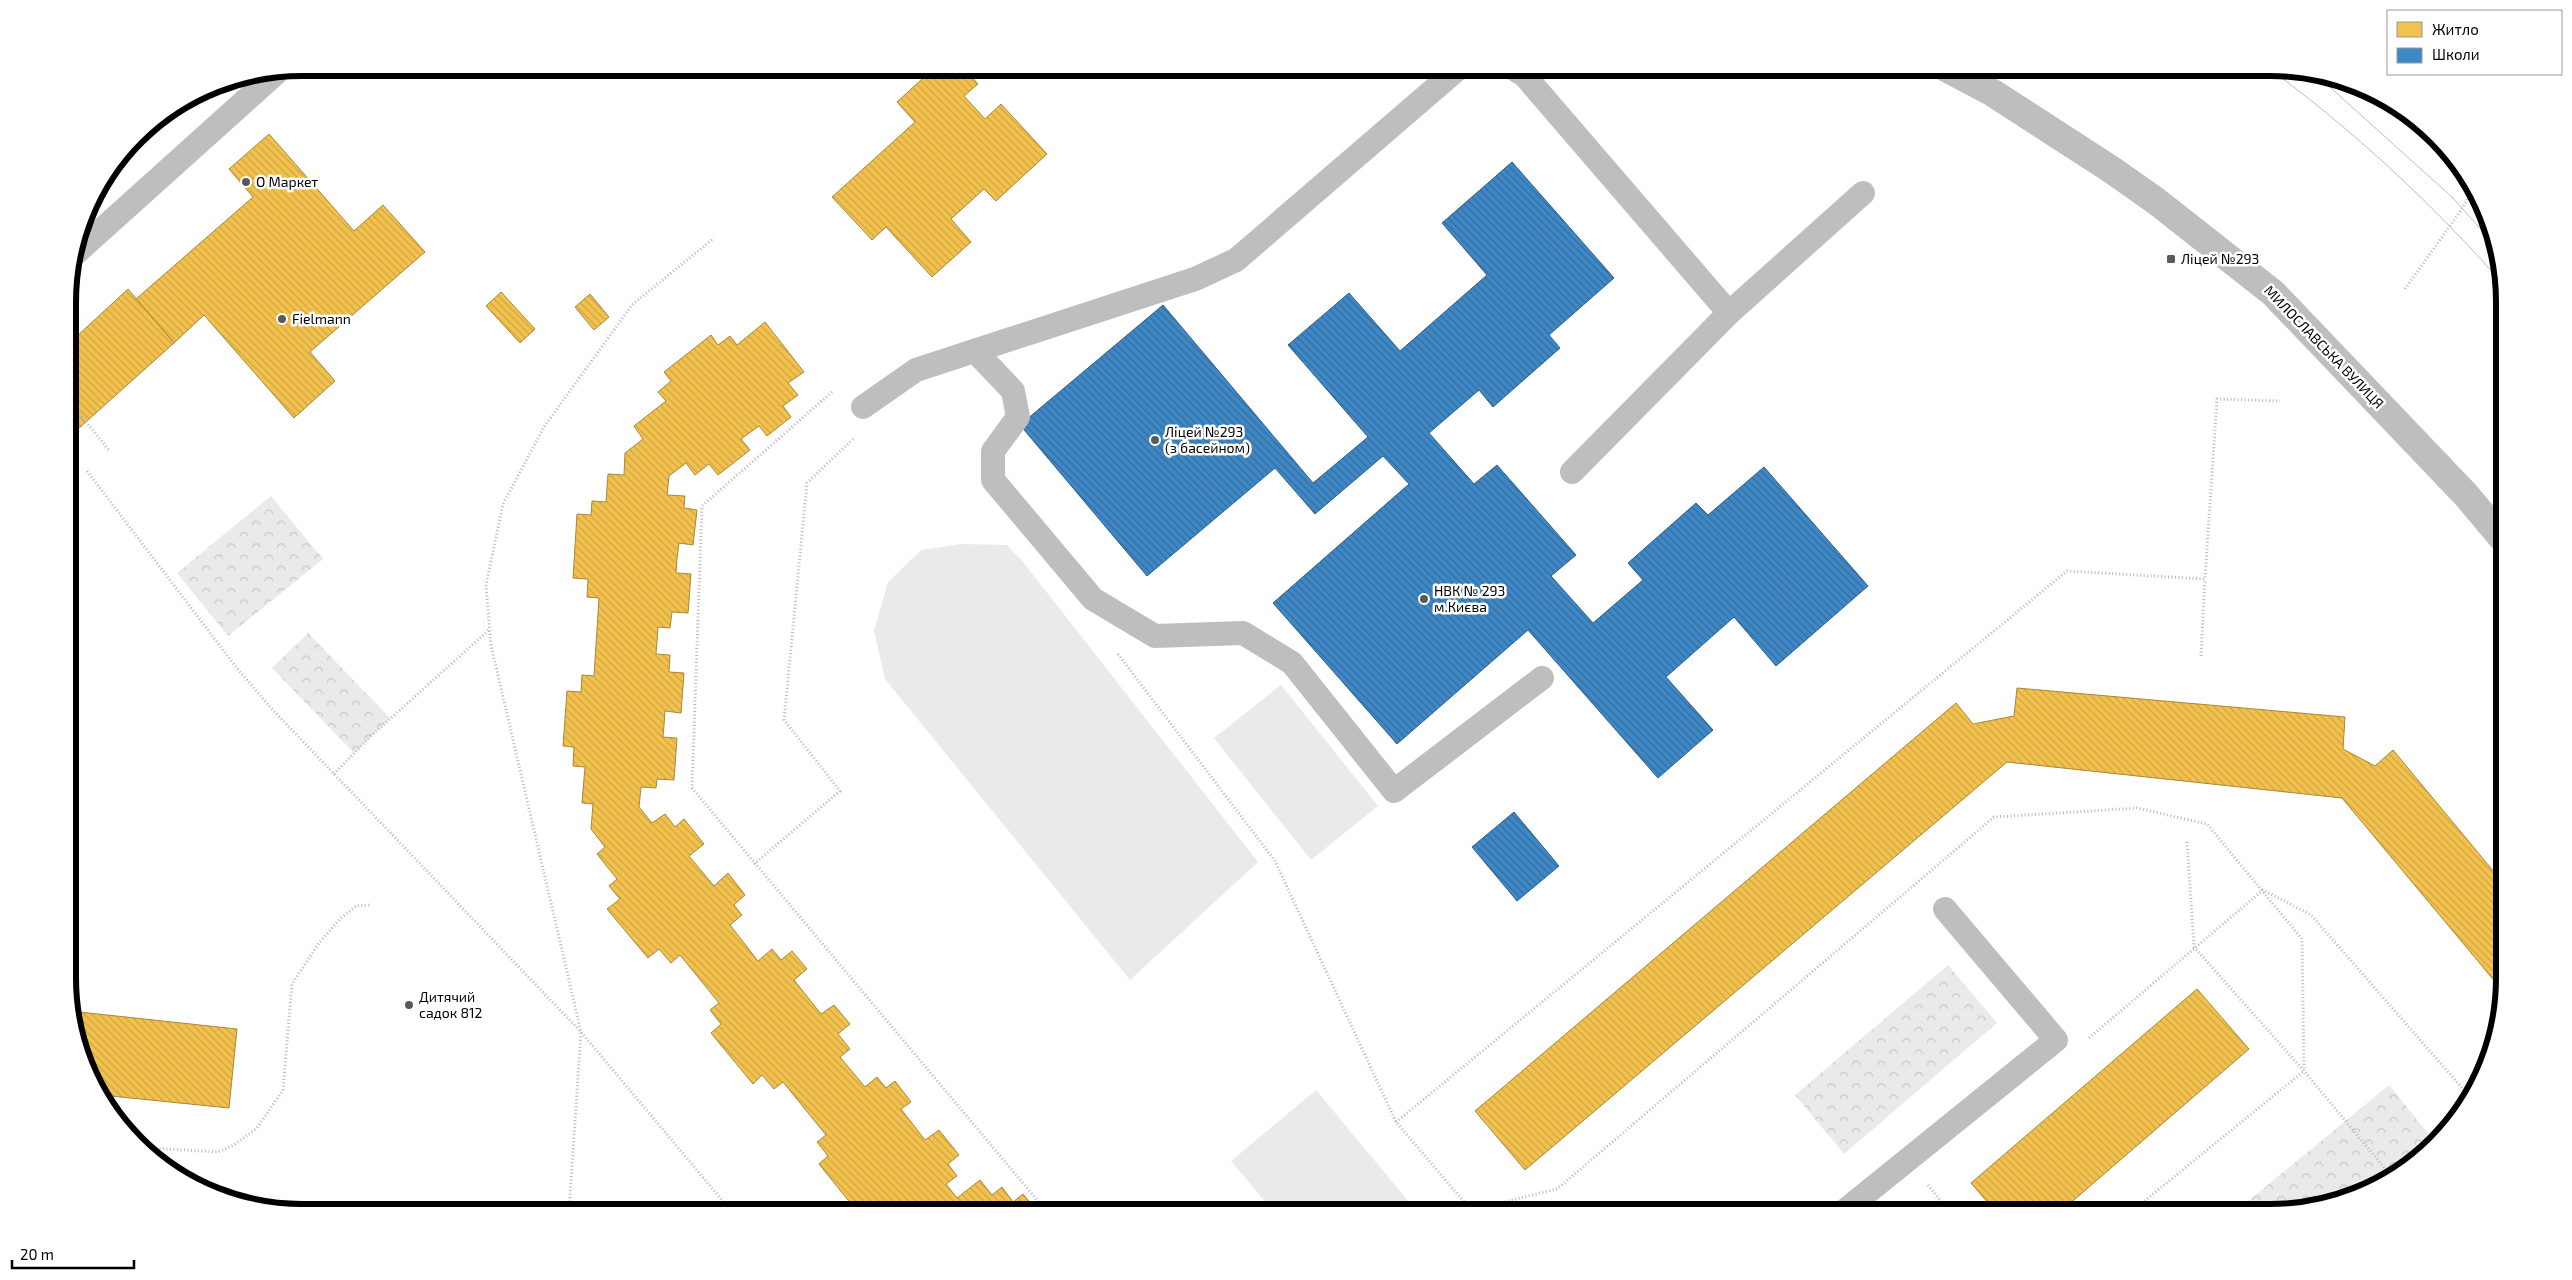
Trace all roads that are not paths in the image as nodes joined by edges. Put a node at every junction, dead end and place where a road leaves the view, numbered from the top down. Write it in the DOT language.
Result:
graph roads {
  1 [pos="1451,76"];
  2 [pos="1525,76"];
  3 [pos="1959,76"];
  4 [pos="270,78"];
  5 [pos="1863,193"];
  6 [pos="83,246"];
  7 [pos="1729,313"];
  8 [pos="975,351"];
  9 [pos="863,407"];
  10 [pos="1572,472"];
  11 [pos="2496,531"];
  12 [pos="1542,678"];
  13 [pos="1945,909"];
  14 [pos="1853,1204"];
  1 -- 8 [label="lane"];
  2 -- 7 [label="lane"];
  3 -- 11 [label="street, МИЛОСЛАВСЬКА ВУЛИЦЯ"];
  4 -- 6 [label="lane"];
  5 -- 7 [label="lane"];
  7 -- 10 [label="lane"];
  8 -- 9 [label="lane"];
  8 -- 12 [label="lane"];
  13 -- 14 [label="lane"];
}
